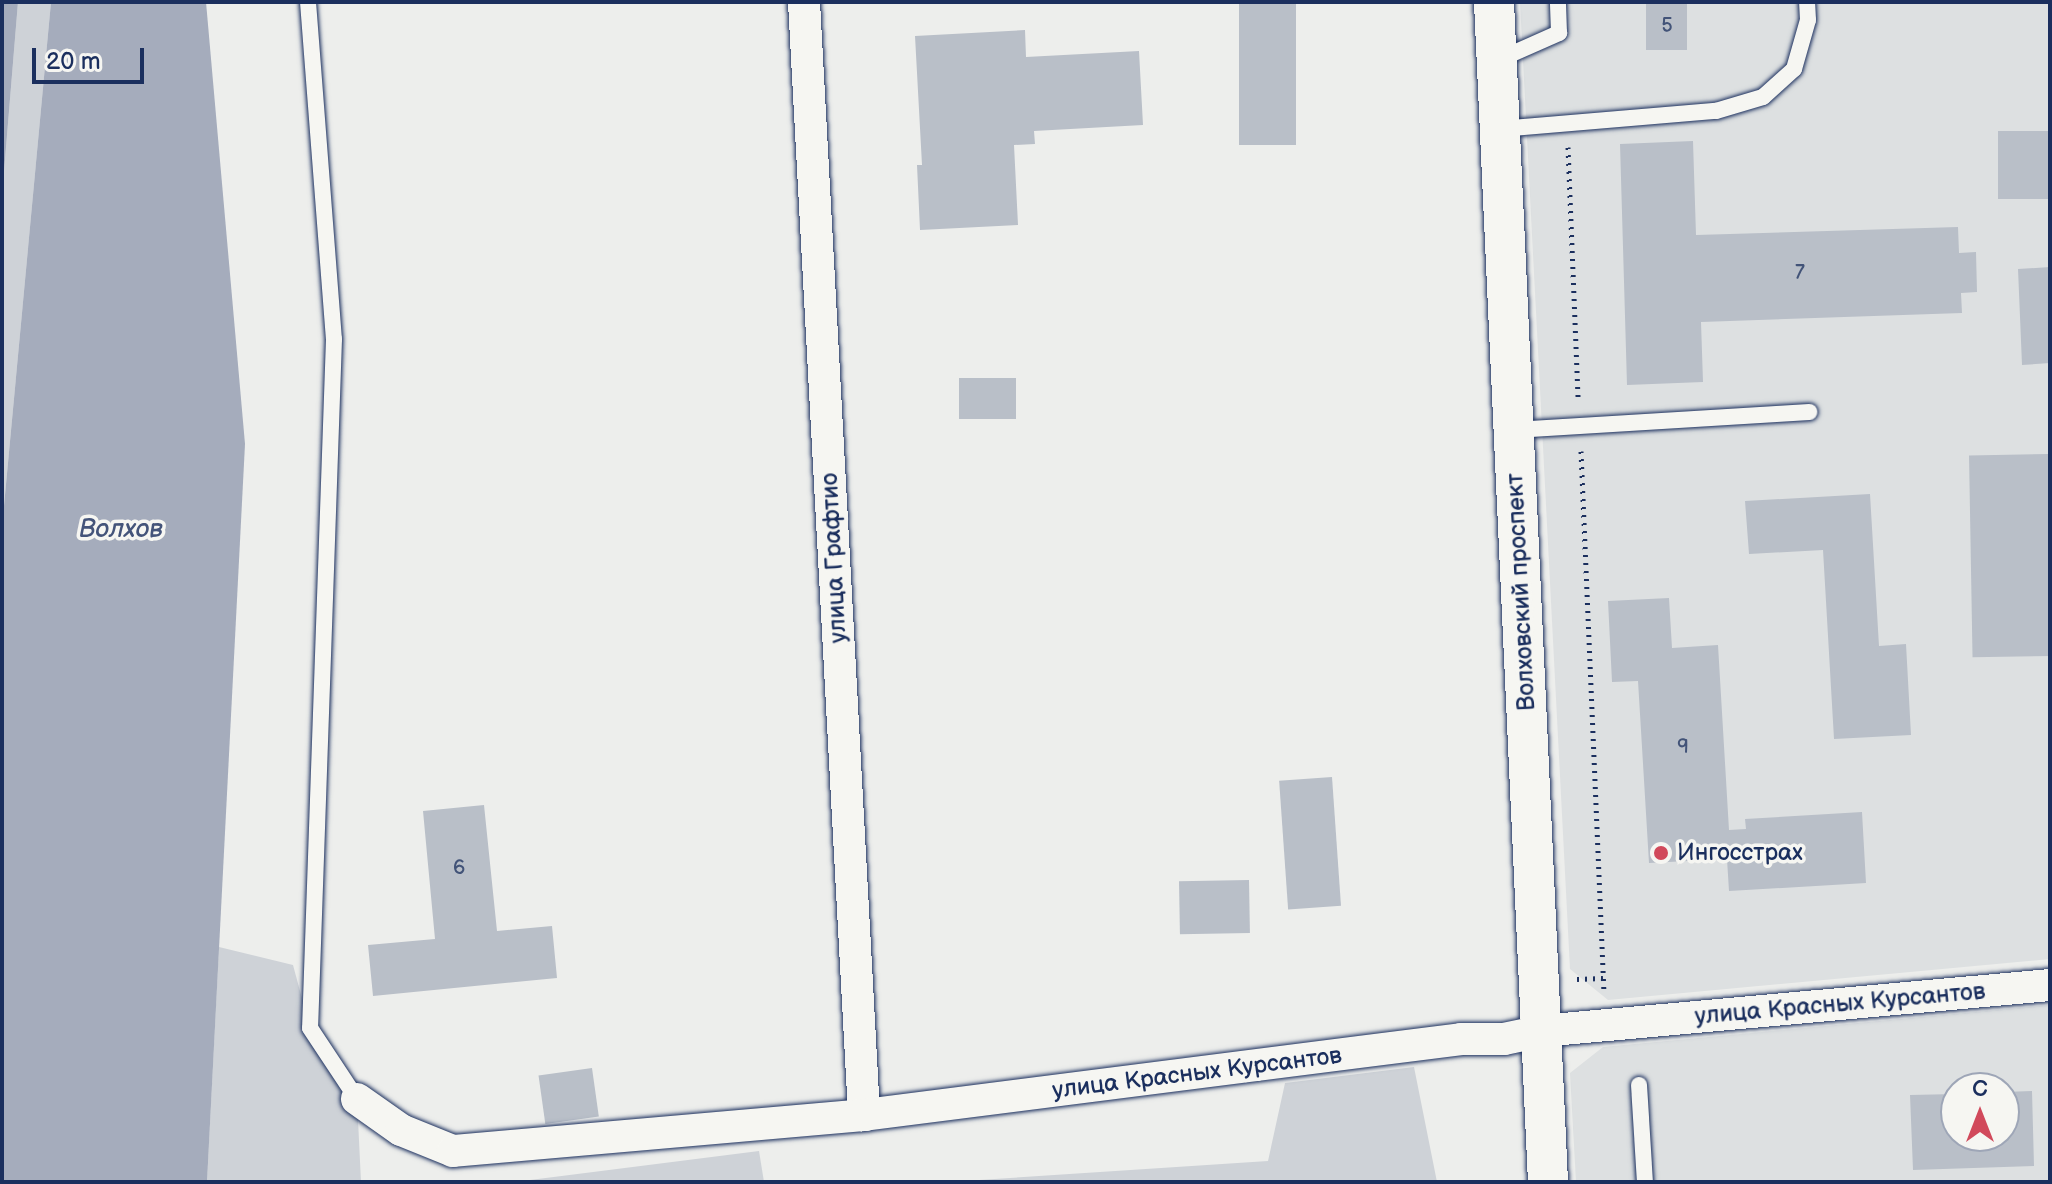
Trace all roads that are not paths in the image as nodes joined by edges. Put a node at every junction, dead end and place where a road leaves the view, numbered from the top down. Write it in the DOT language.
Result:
graph roads {
  1 [pos="308,2"];
  2 [pos="804,2"];
  3 [pos="1494,2"];
  4 [pos="1558,2"];
  5 [pos="1807,2"];
  6 [pos="1497,61"];
  7 [pos="1500,129"];
  8 [pos="1809,412"];
  9 [pos="1514,430"];
  10 [pos="2050,985"];
  11 [pos="1541,1031"];
  12 [pos="1639,1085"];
  13 [pos="357,1099"];
  14 [pos="864,1115"];
  15 [pos="1548,1182"];
  16 [pos="1645,1182"];
  1 -- 13 [label="lane"];
  2 -- 14 [label="street, улица Графтио"];
  3 -- 6 [label="street, Волховский проспект"];
  4 -- 6 [label="lane"];
  5 -- 7 [label="lane"];
  6 -- 7 [label="street, Волховский проспект"];
  7 -- 9 [label="street, Волховский проспект"];
  8 -- 9 [label="lane"];
  9 -- 11 [label="street, Волховский проспект"];
  10 -- 11 [label="street, улица Красных Курсантов"];
  11 -- 14 [label="street, улица Красных Курсантов"];
  11 -- 15 [label="street, Волховский проспект"];
  12 -- 16 [label="lane"];
  13 -- 14 [label="street, улица Красных Курсантов"];
}
